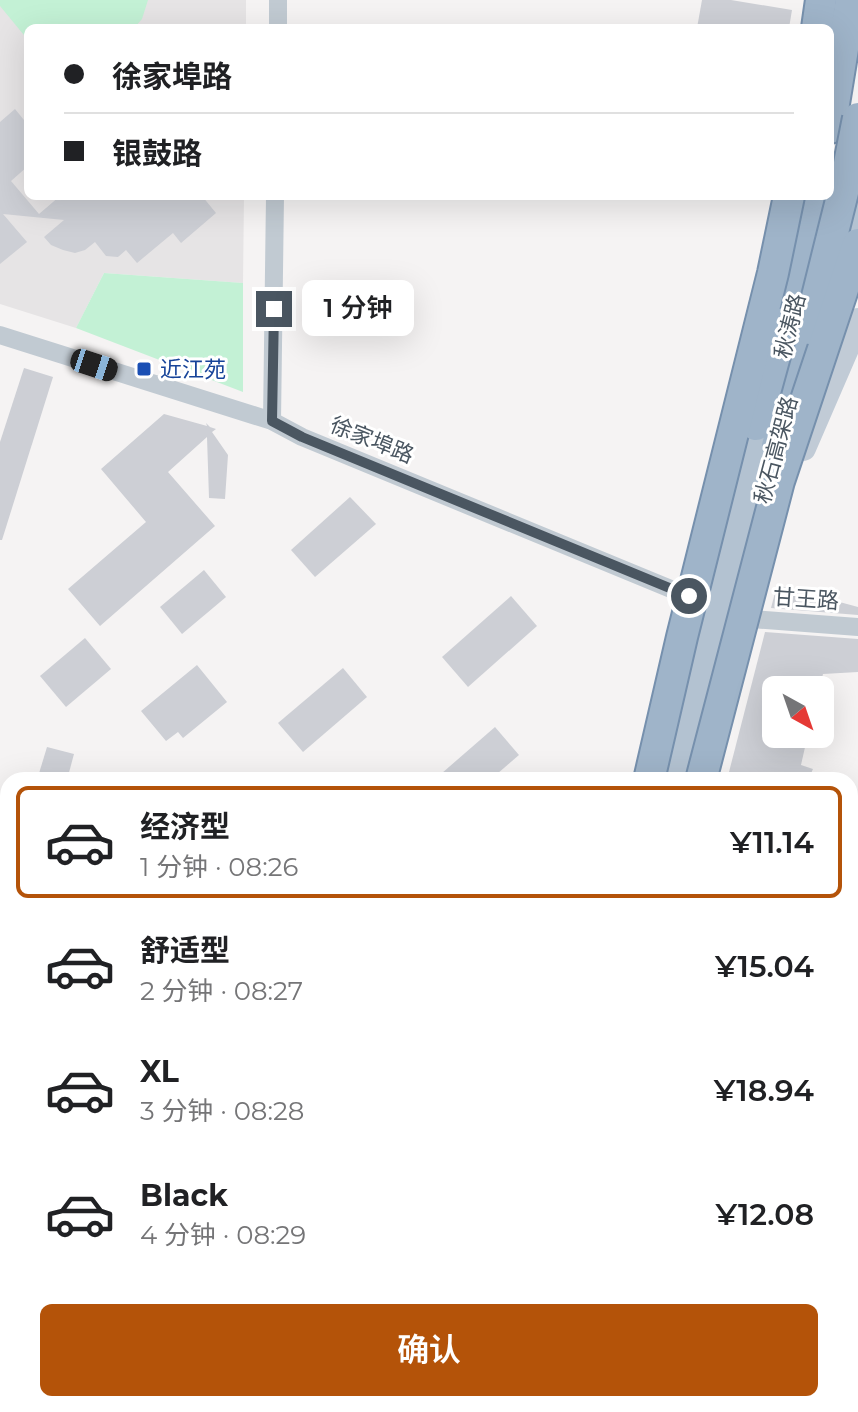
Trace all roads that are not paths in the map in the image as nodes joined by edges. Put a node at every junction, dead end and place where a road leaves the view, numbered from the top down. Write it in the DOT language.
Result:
graph roads {
  1 [pos="278,0"];
  2 [pos="821,0"];
  3 [pos="852,0"];
  4 [pos="278,24"];
  5 [pos="818,24"];
  6 [pos="834,105"];
  7 [pos="858,118"];
  8 [pos="834,119"];
  9 [pos="858,197"];
  10 [pos="275,200"];
  11 [pos="788,200"];
  12 [pos="817,200"];
  13 [pos="817,200"];
  14 [pos="858,244"];
  15 [pos="858,321"];
  16 [pos="0,335"];
  17 [pos="272,421"];
  18 [pos="785,488"];
  19 [pos="718,608"];
  20 [pos="751,619"];
  21 [pos="858,627"];
  22 [pos="651,772"];
  23 [pos="662,772"];
  24 [pos="673,772"];
  25 [pos="689,772"];
  26 [pos="703,772"];
  27 [pos="711,772"];
  1 -- 4 [label="street"];
  2 -- 5 [label="highway"];
  3 -- 6 [label="highway"];
  3 -- 8 [label="main road"];
  7 -- 25 [label="highway, 秋石高架路, bridge"];
  9 -- 18 [label="main road, 秋涛路"];
  10 -- 17 [label="street"];
  11 -- 22 [label="highway, bridge"];
  12 -- 19 [label="main road, 秋涛路"];
  13 -- 23 [label="highway, 秋石高架路, bridge"];
  14 -- 26 [label="highway, bridge"];
  15 -- 18 [label="main road"];
  16 -- 17 [label="street, 徐家埠路"];
  17 -- 19 [label="street, 徐家埠路"];
  18 -- 20 [label="main road, 秋涛路"];
  19 -- 24 [label="main road, 秋涛路"];
  20 -- 21 [label="street, 甘王路"];
  20 -- 27 [label="main road, 秋涛路"];
}
